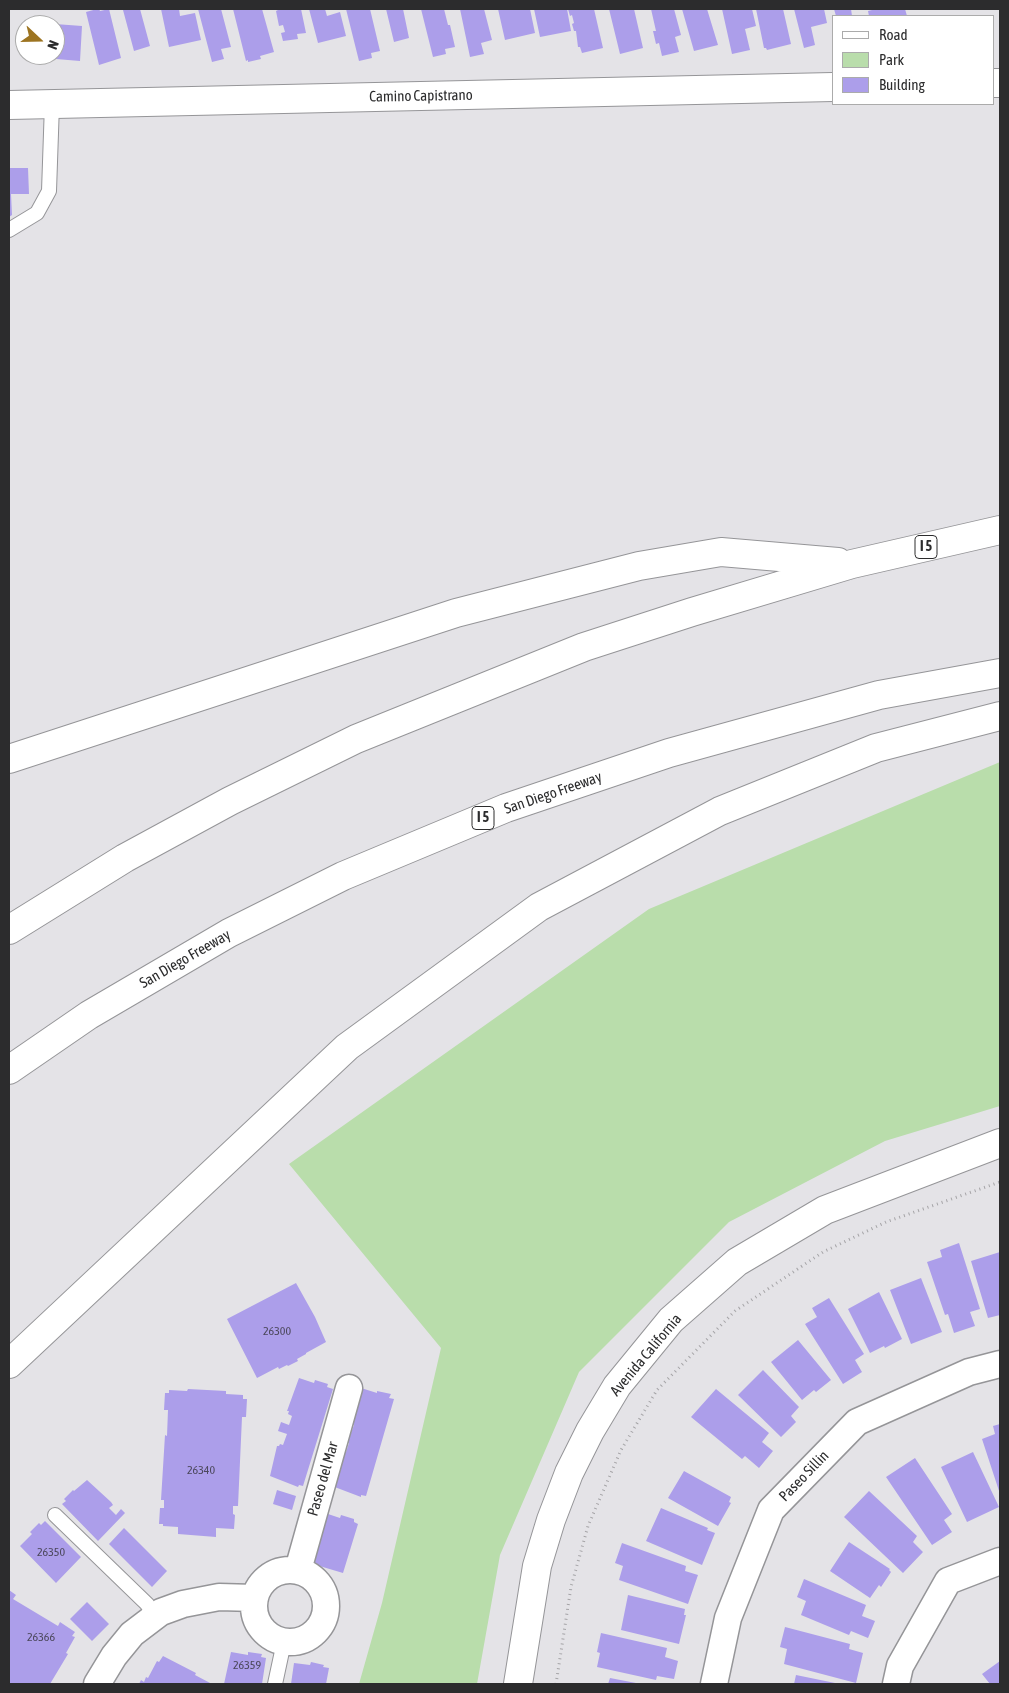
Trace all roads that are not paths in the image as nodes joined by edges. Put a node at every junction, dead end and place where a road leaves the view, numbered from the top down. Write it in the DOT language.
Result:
graph roads {
  1 [pos="832,87"];
  2 [pos="52,104"];
  3 [pos="9,105"];
  4 [pos="9,230"];
  5 [pos="1000,530"];
  6 [pos="852,564"];
  7 [pos="1000,672"];
  8 [pos="1000,716"];
  9 [pos="9,759"];
  10 [pos="9,930"];
  11 [pos="9,1070"];
  12 [pos="1000,1143"];
  13 [pos="9,1364"];
  14 [pos="1000,1364"];
  15 [pos="349,1388"];
  16 [pos="55,1515"];
  17 [pos="1000,1561"];
  18 [pos="298,1570"];
  19 [pos="255,1598"];
  20 [pos="155,1616"];
  21 [pos="284,1642"];
  22 [pos="97,1684"];
  23 [pos="275,1684"];
  24 [pos="518,1684"];
  25 [pos="714,1684"];
  26 [pos="896,1684"];
  1 -- 2 [label="main road, Camino Capistrano"];
  2 -- 3 [label="main road, Camino Capistrano"];
  2 -- 4 [label="lane"];
  5 -- 6 [label="main road, I 5"];
  6 -- 9 [label="main road"];
  6 -- 10 [label="main road, I 5"];
  7 -- 11 [label="main road, San Diego Freeway / I 5"];
  8 -- 13 [label="main road"];
  12 -- 24 [label="main road, Avenida California"];
  14 -- 25 [label="street, Paseo Sillin"];
  15 -- 18 [label="street, Paseo del Mar"];
  16 -- 20 [label="lane"];
  17 -- 26 [label="street"];
  18 -- 19 [label="street"];
  18 -- 21 [label="street"];
  19 -- 20 [label="street"];
  19 -- 21 [label="street"];
  20 -- 22 [label="street"];
  21 -- 23 [label="lane"];
}
